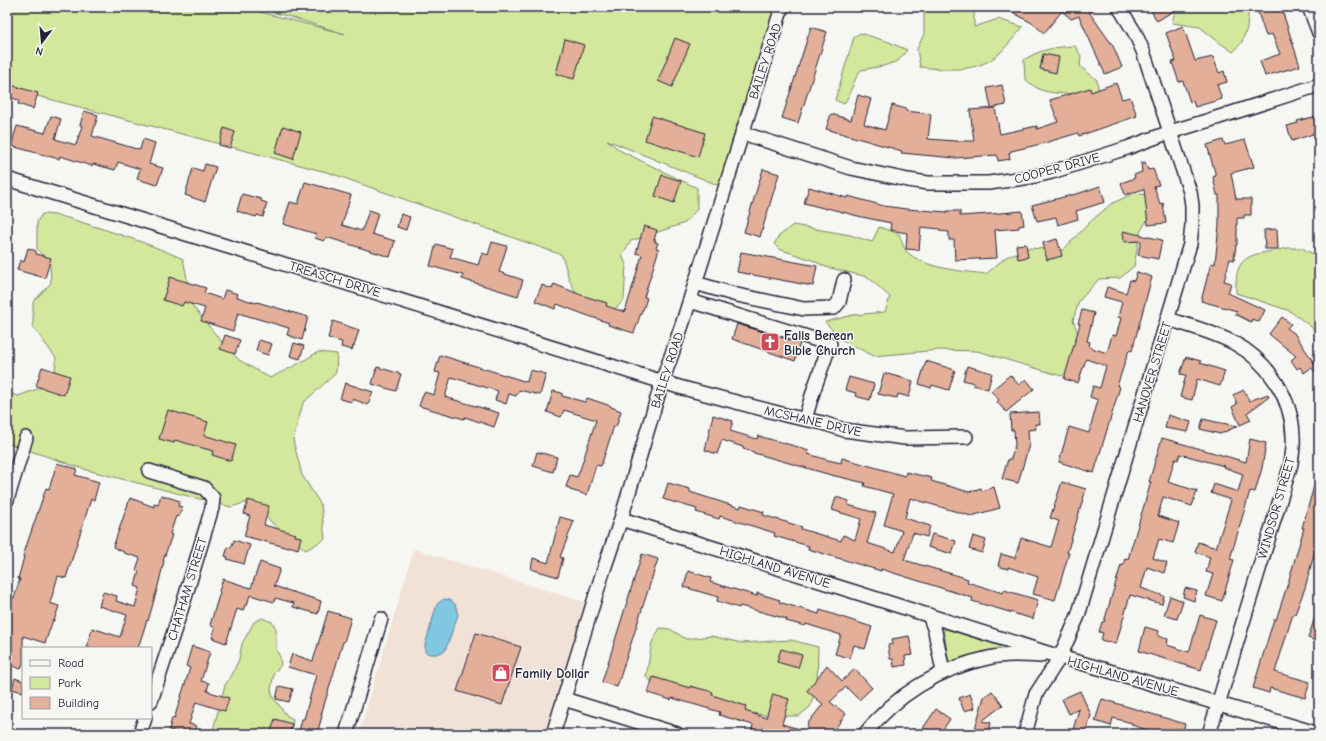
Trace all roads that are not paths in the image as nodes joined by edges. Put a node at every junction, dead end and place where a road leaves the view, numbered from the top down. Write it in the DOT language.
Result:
graph roads {
  1 [pos="782,7"];
  2 [pos="1119,7"];
  3 [pos="1310,7"];
  4 [pos="1319,33"];
  5 [pos="1319,85"];
  6 [pos="1170,132"];
  7 [pos="742,133"];
  8 [pos="7,179"];
  9 [pos="844,280"];
  10 [pos="695,283"];
  11 [pos="690,301"];
  12 [pos="1168,319"];
  13 [pos="662,382"];
  14 [pos="805,419"];
  15 [pos="966,437"];
  16 [pos="26,438"];
  17 [pos="149,472"];
  18 [pos="7,500"];
  19 [pos="621,519"];
  20 [pos="929,615"];
  21 [pos="381,619"];
  22 [pos="1060,658"];
  23 [pos="943,672"];
  24 [pos="152,698"];
  25 [pos="564,699"];
  26 [pos="1219,704"];
  27 [pos="146,719"];
  28 [pos="140,734"];
  29 [pos="346,734"];
  30 [pos="553,734"];
  31 [pos="677,734"];
  32 [pos="865,734"];
  33 [pos="1025,734"];
  34 [pos="1209,734"];
  35 [pos="1319,734"];
  1 -- 7 [label="street, BAILEY ROAD"];
  2 -- 6 [label="street, HANOVER STREET"];
  3 -- 4 [label="street"];
  5 -- 6 [label="street, COOPER DRIVE"];
  6 -- 7 [label="street, COOPER DRIVE"];
  6 -- 12 [label="street, HANOVER STREET"];
  7 -- 10 [label="street, BAILEY ROAD"];
  8 -- 13 [label="street, TREASCH DRIVE"];
  9 -- 10 [label="street"];
  10 -- 11 [label="street, BAILEY ROAD"];
  11 -- 13 [label="street, BAILEY ROAD"];
  11 -- 14 [label="street"];
  12 -- 22 [label="street, HANOVER STREET"];
  12 -- 26 [label="street, WINDSOR STREET"];
  13 -- 14 [label="street, MCSHANE DRIVE"];
  13 -- 19 [label="street, BAILEY ROAD"];
  14 -- 15 [label="street, MCSHANE DRIVE"];
  16 -- 18 [label="street"];
  17 -- 24 [label="street, CHATHAM STREET"];
  19 -- 20 [label="street, HIGHLAND AVENUE"];
  19 -- 25 [label="street, BAILEY ROAD"];
  20 -- 22 [label="street, HIGHLAND AVENUE"];
  20 -- 23 [label="street"];
  21 -- 29 [label="street"];
  22 -- 23 [label="street"];
  22 -- 26 [label="street, HIGHLAND AVENUE"];
  22 -- 33 [label="street, HANOVER STREET"];
  23 -- 32 [label="street"];
  25 -- 30 [label="street, BAILEY ROAD"];
  25 -- 31 [label="street"];
  26 -- 34 [label="street, WINDSOR STREET"];
  26 -- 35 [label="street, HIGHLAND AVENUE"];
  27 -- 28 [label="street"];
}
